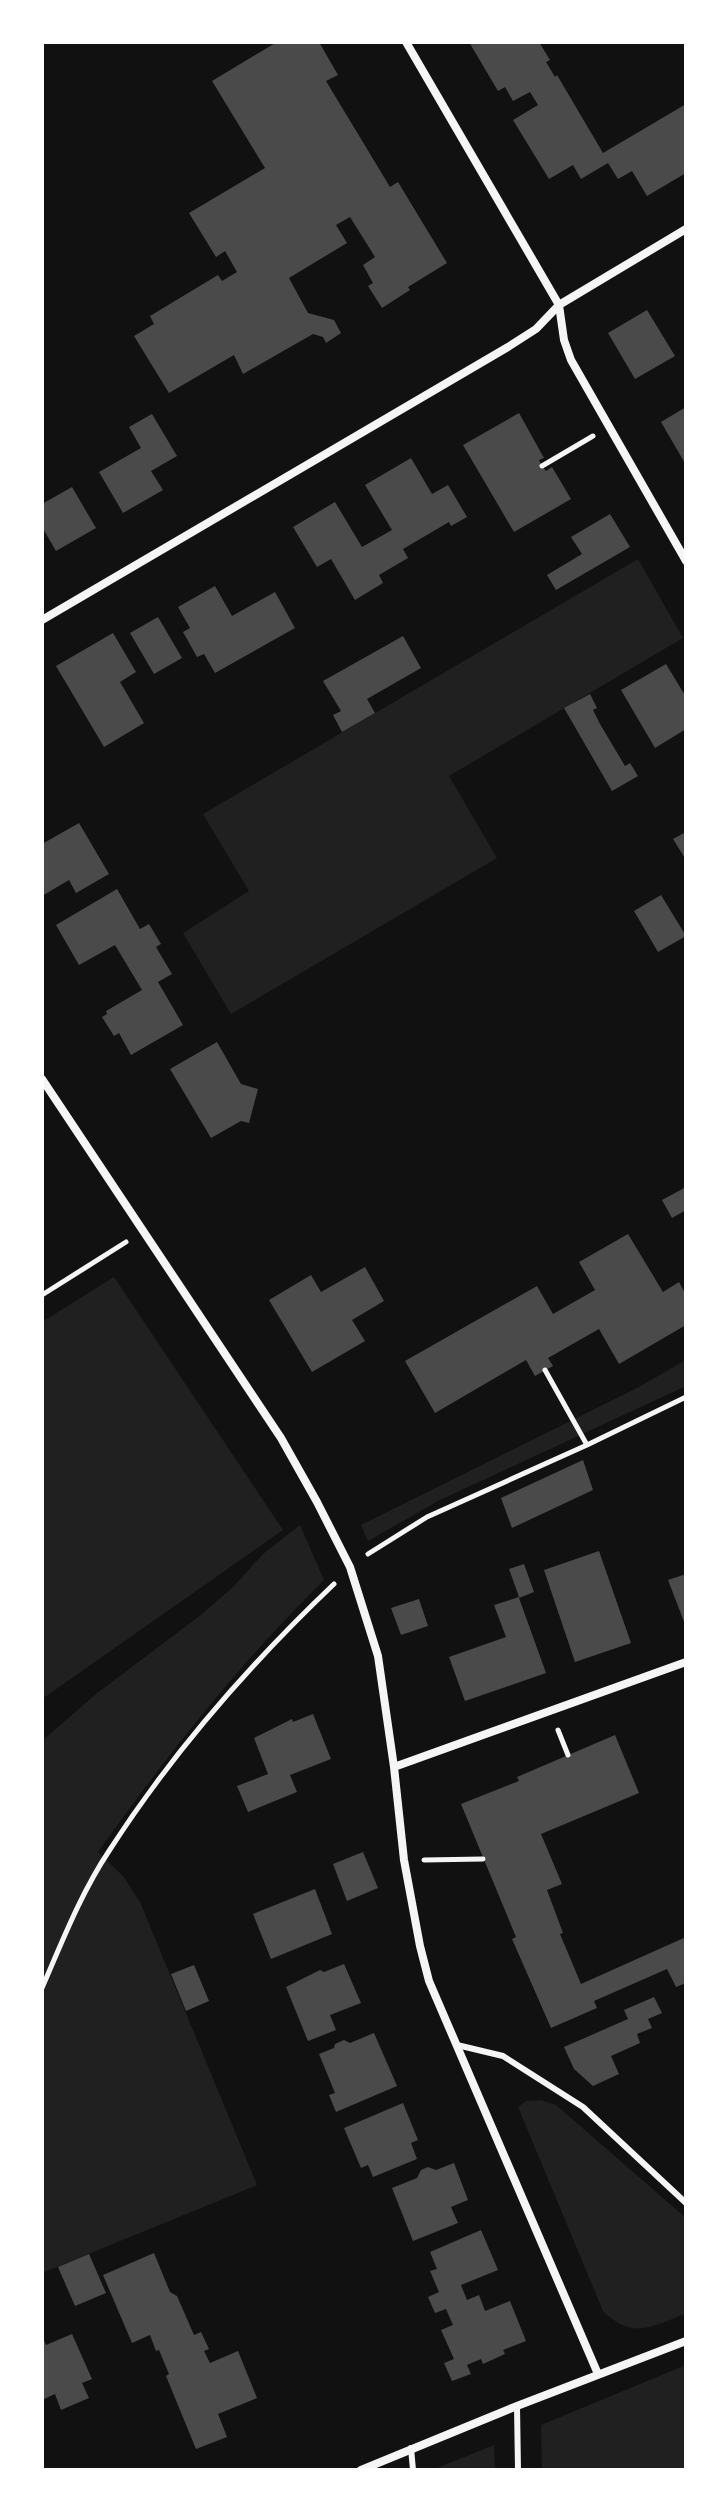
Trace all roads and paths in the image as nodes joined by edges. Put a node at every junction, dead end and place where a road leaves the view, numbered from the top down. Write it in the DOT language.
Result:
graph roads {
  1 [pos="406,42"];
  2 [pos="686,229"];
  3 [pos="559,305"];
  4 [pos="609,426"];
  5 [pos="542,466"];
  6 [pos="686,561"];
  7 [pos="42,620"];
  8 [pos="42,1079"];
  9 [pos="144,1231"];
  10 [pos="42,1295"];
  11 [pos="545,1370"];
  12 [pos="686,1397"];
  13 [pos="587,1445"];
  14 [pos="350,1567"];
  15 [pos="686,1662"];
  16 [pos="394,1767"];
  17 [pos="483,1859"];
  18 [pos="404,1860"];
  19 [pos="42,1988"];
  20 [pos="457,2045"];
  21 [pos="686,2203"];
  22 [pos="686,2341"];
  23 [pos="598,2374"];
  24 [pos="517,2406"];
  25 [pos="411,2448"];
  26 [pos="361,2470"];
  27 [pos="413,2470"];
  28 [pos="518,2470"];
  1 -- 3 [label="street"];
  2 -- 3 [label="street"];
  3 -- 4 [label="street"];
  3 -- 7 [label="street"];
  4 -- 5 [label="path"];
  4 -- 6 [label="street"];
  8 -- 9 [label="street"];
  9 -- 10 [label="path"];
  9 -- 14 [label="street"];
  11 -- 13 [label="path"];
  12 -- 13 [label="path"];
  13 -- 14 [label="path"];
  14 -- 16 [label="street"];
  14 -- 19 [label="path"];
  15 -- 16 [label="street"];
  16 -- 18 [label="street"];
  17 -- 18 [label="path"];
  18 -- 20 [label="street"];
  20 -- 21 [label="lane"];
  20 -- 23 [label="street"];
  22 -- 23 [label="street"];
  23 -- 24 [label="street"];
  24 -- 25 [label="street"];
  24 -- 28 [label="lane"];
  25 -- 26 [label="street"];
  25 -- 27 [label="lane"];
}
